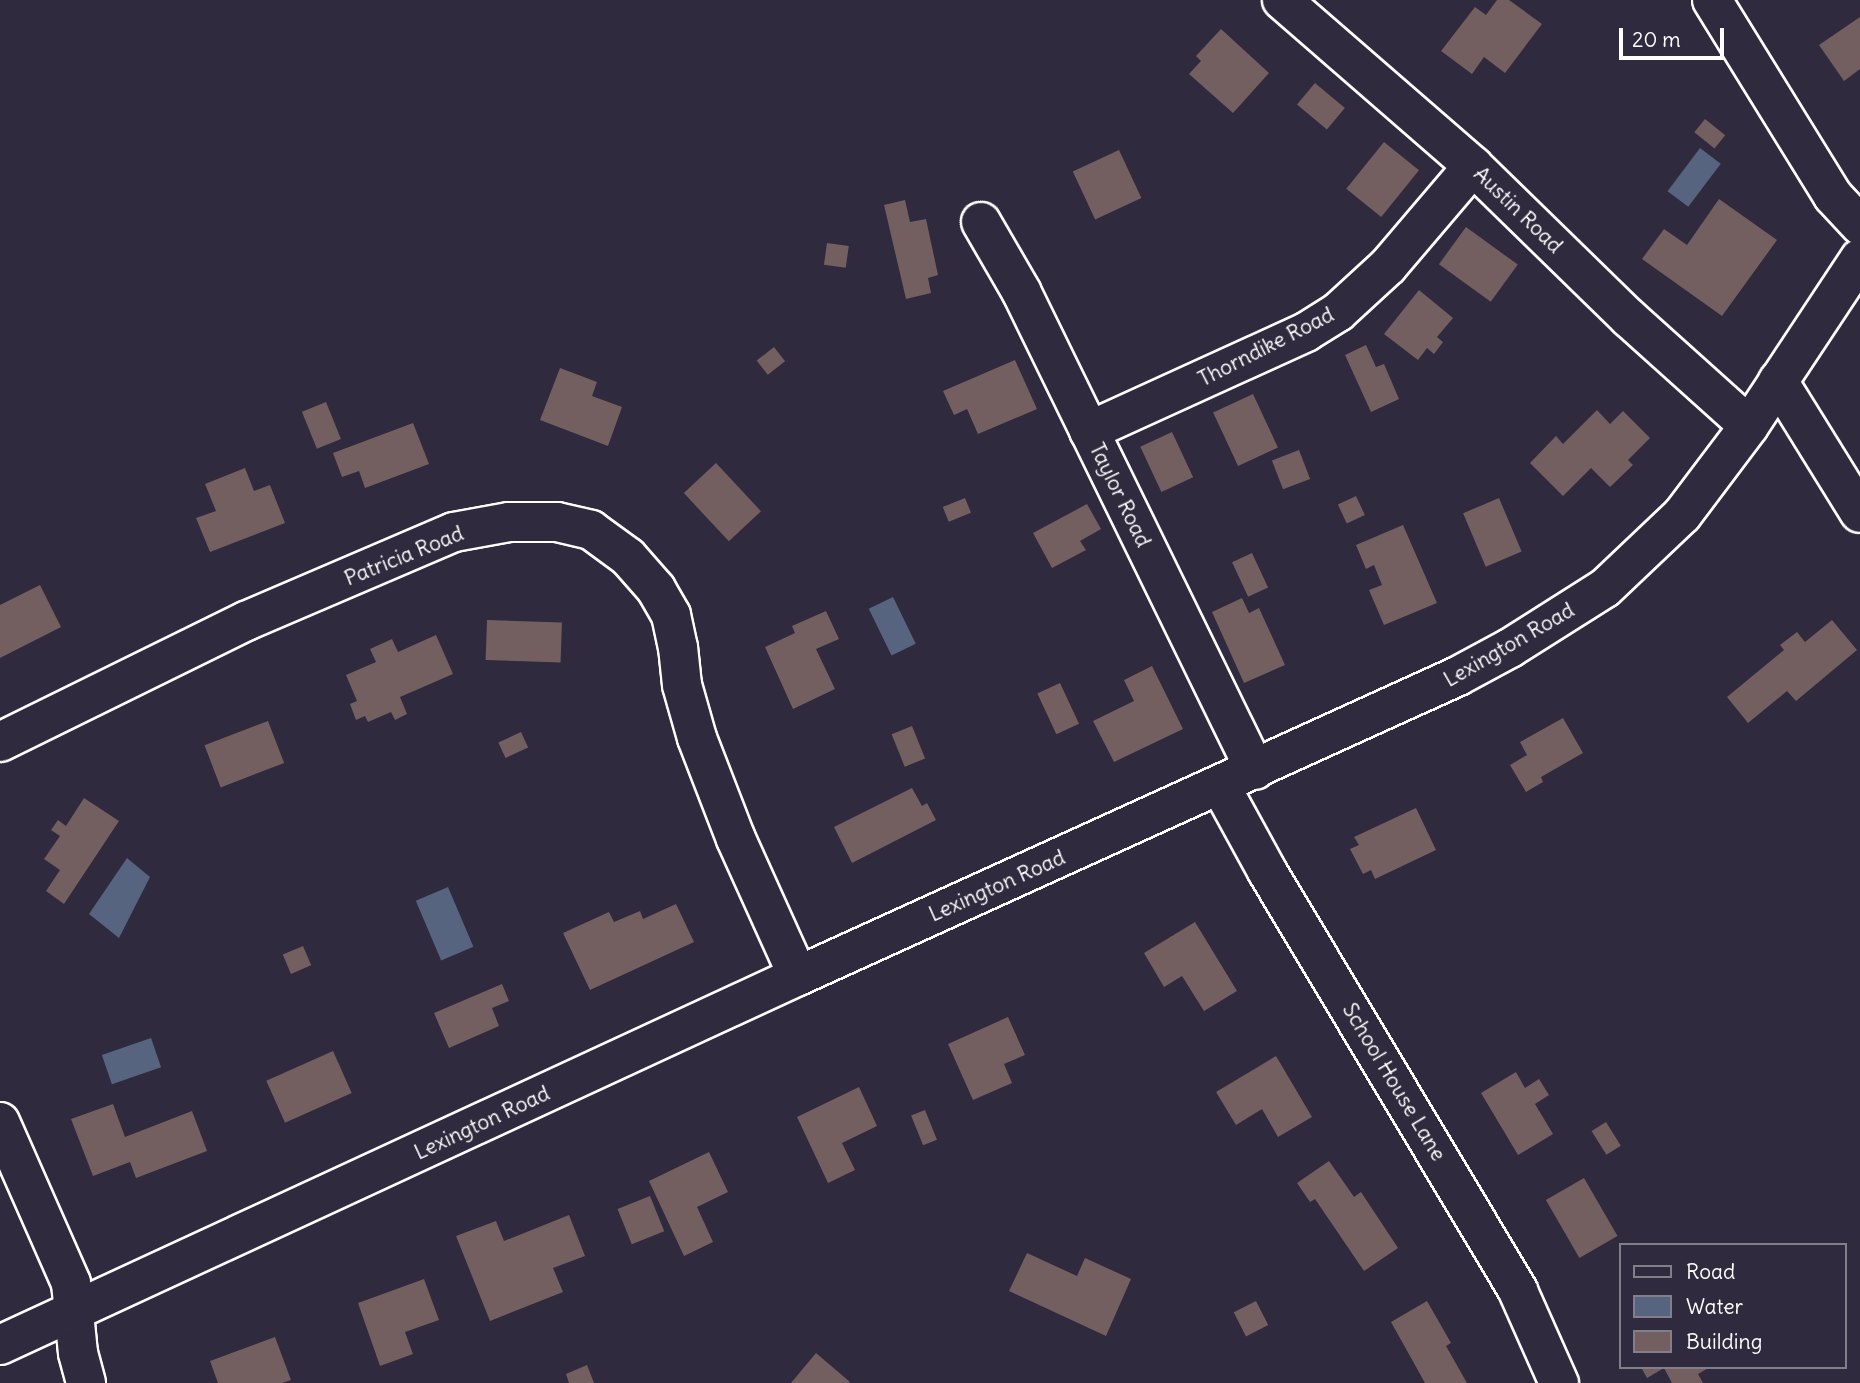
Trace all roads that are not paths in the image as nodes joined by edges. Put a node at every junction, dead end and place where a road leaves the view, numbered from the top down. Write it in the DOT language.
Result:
graph roads {
  1 [pos="1282,0"];
  2 [pos="1712,0"];
  3 [pos="1473,166"];
  4 [pos="981,222"];
  5 [pos="1860,225"];
  6 [pos="1860,258"];
  7 [pos="1777,381"];
  8 [pos="1749,426"];
  9 [pos="1089,430"];
  10 [pos="1860,513"];
  11 [pos="0,742"];
  12 [pos="1255,770"];
  13 [pos="1220,785"];
  14 [pos="798,976"];
  15 [pos="0,1122"];
  16 [pos="75,1311"];
  17 [pos="0,1345"];
  18 [pos="86,1383"];
  19 [pos="1559,1383"];
  1 -- 3 [label="street, Austin Road"];
  2 -- 5 [label="street"];
  3 -- 8 [label="street, Austin Road"];
  3 -- 9 [label="street, Thorndike Road"];
  4 -- 9 [label="street, Taylor Road"];
  6 -- 7 [label="street, Lexington Road"];
  7 -- 8 [label="street, Lexington Road"];
  7 -- 10 [label="street"];
  8 -- 12 [label="street, Lexington Road"];
  9 -- 12 [label="street, Taylor Road"];
  11 -- 14 [label="street, Patricia Road"];
  12 -- 13 [label="street, Lexington Road"];
  13 -- 14 [label="street, Lexington Road"];
  13 -- 19 [label="street, School House Lane"];
  14 -- 16 [label="street, Lexington Road"];
  15 -- 16 [label="street"];
  16 -- 17 [label="street, Lexington Road"];
  16 -- 18 [label="street"];
}
